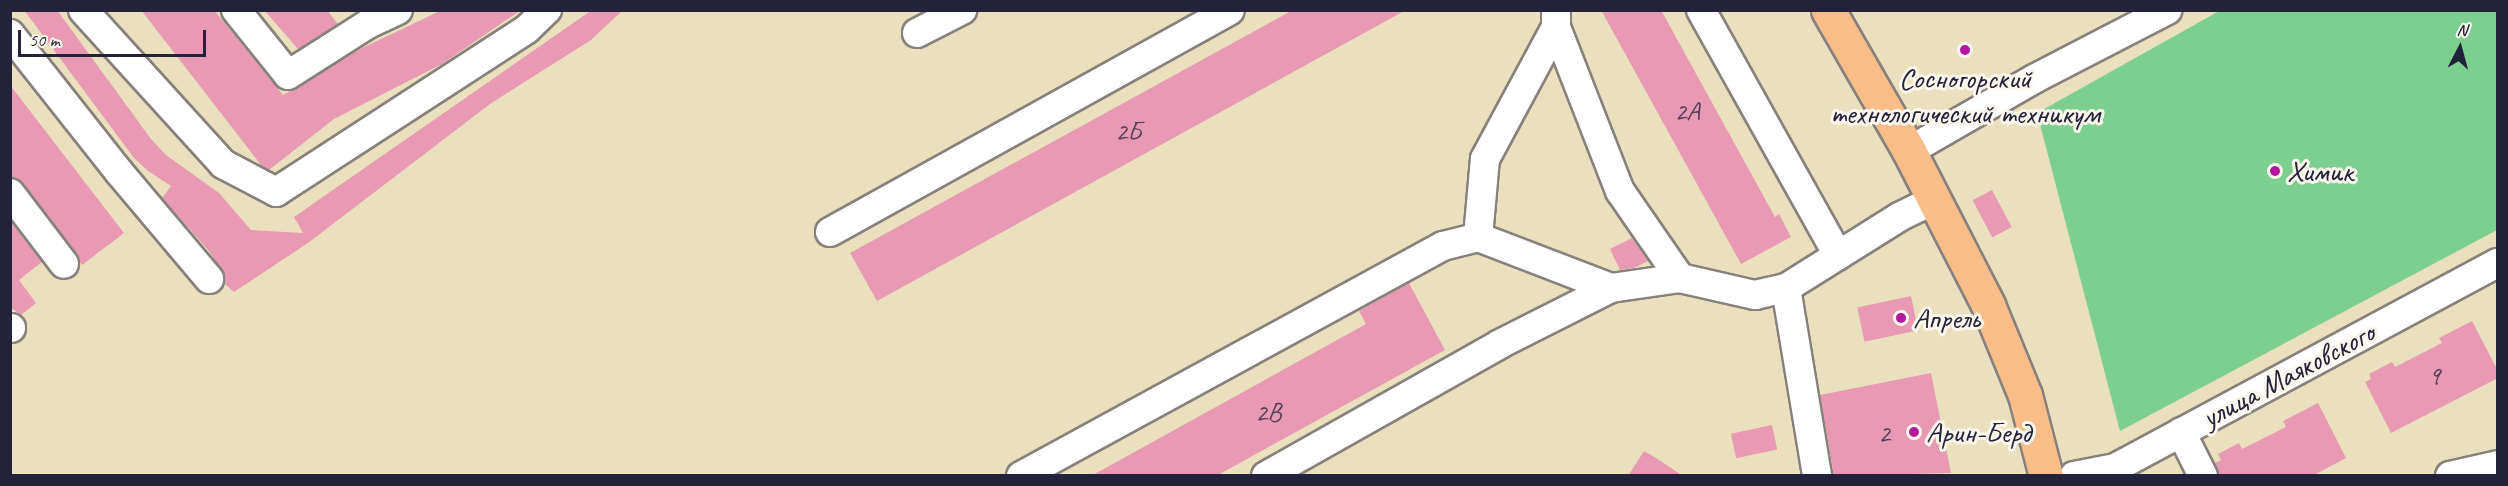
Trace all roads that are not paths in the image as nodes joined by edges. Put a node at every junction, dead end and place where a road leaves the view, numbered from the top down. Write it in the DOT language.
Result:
graph roads {
  1 [pos="83,10"];
  2 [pos="236,10"];
  3 [pos="398,10"];
  4 [pos="547,10"];
  5 [pos="962,10"];
  6 [pos="1230,10"];
  7 [pos="1701,10"];
  8 [pos="1828,10"];
  9 [pos="2167,10"];
  10 [pos="363,17"];
  11 [pos="1556,19"];
  12 [pos="917,33"];
  13 [pos="10,34"];
  14 [pos="1909,151"];
  15 [pos="10,193"];
  16 [pos="1934,200"];
  17 [pos="830,232"];
  18 [pos="1478,237"];
  19 [pos="1838,255"];
  20 [pos="2498,263"];
  21 [pos="64,264"];
  22 [pos="1680,278"];
  23 [pos="209,279"];
  24 [pos="1611,288"];
  25 [pos="1786,288"];
  26 [pos="2181,432"];
  27 [pos="2498,465"];
  28 [pos="1021,476"];
  29 [pos="1266,476"];
  30 [pos="1817,476"];
  31 [pos="2046,476"];
  32 [pos="2074,476"];
  33 [pos="2203,476"];
  34 [pos="2450,476"];
  1 -- 4 [label="street"];
  2 -- 10 [label="street"];
  3 -- 10 [label="street"];
  5 -- 12 [label="street"];
  6 -- 17 [label="street"];
  7 -- 19 [label="street"];
  8 -- 14 [label="main road"];
  9 -- 14 [label="street"];
  11 -- 18 [label="street"];
  11 -- 22 [label="street"];
  13 -- 23 [label="street"];
  14 -- 16 [label="main road"];
  15 -- 21 [label="street"];
  16 -- 19 [label="street"];
  16 -- 31 [label="main road"];
  18 -- 24 [label="street"];
  18 -- 28 [label="street"];
  19 -- 25 [label="street"];
  20 -- 26 [label="street, улица Маяковского"];
  22 -- 24 [label="street"];
  22 -- 25 [label="street"];
  24 -- 29 [label="street"];
  25 -- 30 [label="street"];
  26 -- 32 [label="street, улица Маяковского"];
  26 -- 33 [label="street"];
  27 -- 34 [label="street"];
}
